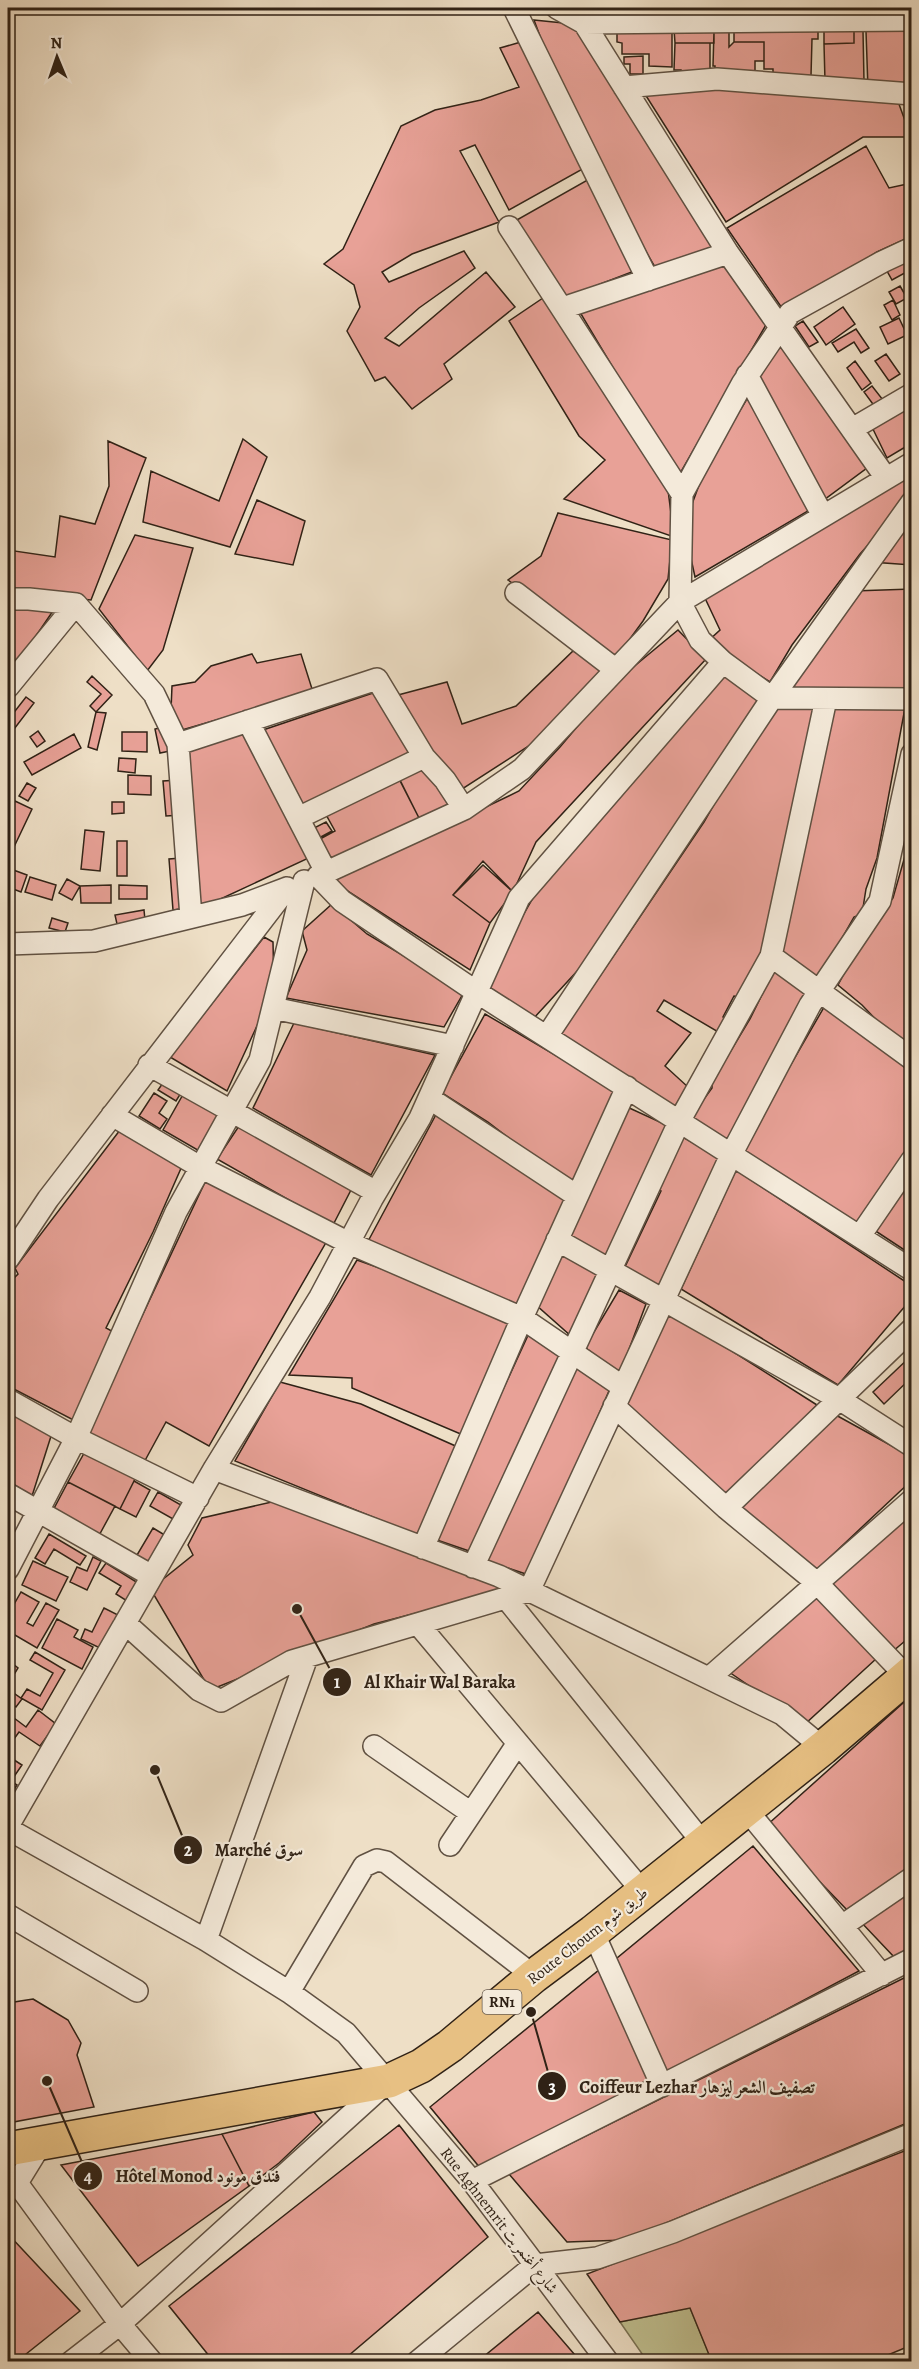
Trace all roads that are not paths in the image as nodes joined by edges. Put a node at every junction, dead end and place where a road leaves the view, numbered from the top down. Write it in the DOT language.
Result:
graph roads {
  1 [pos="514,8"];
  2 [pos="557,8"];
  3 [pos="912,21"];
  4 [pos="584,23"];
  5 [pos="624,87"];
  6 [pos="912,94"];
  7 [pos="509,227"];
  8 [pos="912,248"];
  9 [pos="728,252"];
  10 [pos="648,280"];
  11 [pos="563,308"];
  12 [pos="780,327"];
  13 [pos="747,375"];
  14 [pos="912,394"];
  15 [pos="852,429"];
  16 [pos="912,463"];
  17 [pos="886,478"];
  18 [pos="682,494"];
  19 [pos="912,502"];
  20 [pos="824,516"];
  21 [pos="516,593"];
  22 [pos="8,599"];
  23 [pos="680,602"];
  24 [pos="76,604"];
  25 [pos="723,662"];
  26 [pos="615,669"];
  27 [pos="8,687"];
  28 [pos="772,698"];
  29 [pos="826,699"];
  30 [pos="912,699"];
  31 [pos="248,721"];
  32 [pos="177,744"];
  33 [pos="912,754"];
  34 [pos="424,757"];
  35 [pos="906,808"];
  36 [pos="464,809"];
  37 [pos="298,818"];
  38 [pos="308,879"];
  39 [pos="191,917"];
  40 [pos="8,944"];
  41 [pos="771,956"];
  42 [pos="820,990"];
  43 [pos="475,991"];
  44 [pos="273,1008"];
  45 [pos="547,1036"];
  46 [pos="453,1046"];
  47 [pos="912,1059"];
  48 [pos="149,1065"];
  49 [pos="627,1086"];
  50 [pos="429,1098"];
  51 [pos="231,1111"];
  52 [pos="112,1115"];
  53 [pos="680,1120"];
  54 [pos="732,1154"];
  55 [pos="912,1160"];
  56 [pos="200,1167"];
  57 [pos="376,1192"];
  58 [pos="577,1196"];
  59 [pos="860,1236"];
  60 [pos="557,1240"];
  61 [pos="349,1242"];
  62 [pos="8,1259"];
  63 [pos="611,1270"];
  64 [pos="912,1270"];
  65 [pos="663,1300"];
  66 [pos="522,1318"];
  67 [pos="912,1329"];
  68 [pos="573,1353"];
  69 [pos="619,1396"];
  70 [pos="8,1400"];
  71 [pos="839,1400"];
  72 [pos="76,1438"];
  73 [pos="912,1446"];
  74 [pos="214,1469"];
  75 [pos="8,1494"];
  76 [pos="198,1498"];
  77 [pos="912,1500"];
  78 [pos="726,1508"];
  79 [pos="37,1512"];
  80 [pos="423,1548"];
  81 [pos="473,1567"];
  82 [pos="8,1569"];
  83 [pos="152,1576"];
  84 [pos="817,1583"];
  85 [pos="529,1591"];
  86 [pos="506,1598"];
  87 [pos="125,1623"];
  88 [pos="418,1624"];
  89 [pos="307,1657"];
  90 [pos="909,1674"];
  91 [pos="709,1678"];
  92 [pos="518,1743"];
  93 [pos="374,1746"];
  94 [pos="823,1748"];
  95 [pos="746,1809"];
  96 [pos="471,1813"];
  97 [pos="8,1828"];
  98 [pos="703,1843"];
  99 [pos="450,1845"];
  100 [pos="912,1878"];
  101 [pos="643,1892"];
  102 [pos="8,1915"];
  103 [pos="842,1926"];
  104 [pos="593,1932"];
  105 [pos="206,1940"];
  106 [pos="912,1959"];
  107 [pos="882,1975"];
  108 [pos="534,1976"];
  109 [pos="136,1991"];
  110 [pos="288,1992"];
  111 [pos="388,2081"];
  112 [pos="662,2086"];
  113 [pos="912,2134"];
  114 [pos="41,2144"];
  115 [pos="8,2149"];
  116 [pos="472,2181"];
  117 [pos="12,2184"];
  118 [pos="535,2265"];
  119 [pos="120,2324"];
  120 [pos="71,2361"];
  121 [pos="152,2361"];
  122 [pos="417,2361"];
  123 [pos="608,2361"];
  1 -- 10 [label="street"];
  2 -- 4 [label="street"];
  3 -- 4 [label="street"];
  4 -- 5 [label="street"];
  5 -- 6 [label="street"];
  5 -- 9 [label="street"];
  7 -- 11 [label="street"];
  8 -- 12 [label="street"];
  9 -- 10 [label="street"];
  9 -- 12 [label="street"];
  10 -- 11 [label="street"];
  11 -- 18 [label="street"];
  12 -- 13 [label="street"];
  12 -- 15 [label="street"];
  13 -- 18 [label="street"];
  13 -- 20 [label="street"];
  14 -- 15 [label="street"];
  15 -- 17 [label="street"];
  16 -- 17 [label="street"];
  17 -- 20 [label="street"];
  18 -- 23 [label="street"];
  19 -- 28 [label="street"];
  20 -- 23 [label="street"];
  21 -- 26 [label="street"];
  22 -- 24 [label="street"];
  23 -- 25 [label="street"];
  23 -- 26 [label="street"];
  24 -- 27 [label="street"];
  24 -- 32 [label="street"];
  25 -- 28 [label="street"];
  25 -- 43 [label="street"];
  26 -- 36 [label="street"];
  28 -- 29 [label="street"];
  28 -- 45 [label="street"];
  29 -- 30 [label="street"];
  29 -- 41 [label="street"];
  31 -- 32 [label="street"];
  31 -- 34 [label="street"];
  31 -- 37 [label="street"];
  32 -- 39 [label="street"];
  33 -- 35 [label="street"];
  34 -- 36 [label="street"];
  34 -- 37 [label="street"];
  35 -- 42 [label="street"];
  36 -- 38 [label="street"];
  37 -- 38 [label="street"];
  38 -- 39 [label="street"];
  38 -- 43 [label="street"];
  38 -- 44 [label="street"];
  38 -- 48 [label="street"];
  39 -- 40 [label="street"];
  41 -- 42 [label="street"];
  41 -- 53 [label="street"];
  42 -- 47 [label="street"];
  42 -- 54 [label="street"];
  43 -- 45 [label="street"];
  43 -- 46 [label="street"];
  44 -- 46 [label="street"];
  44 -- 51 [label="street"];
  45 -- 49 [label="street"];
  46 -- 50 [label="street"];
  48 -- 51 [label="street"];
  48 -- 52 [label="street"];
  49 -- 53 [label="street"];
  49 -- 58 [label="street"];
  50 -- 57 [label="street"];
  50 -- 58 [label="street"];
  51 -- 56 [label="street"];
  51 -- 57 [label="street"];
  52 -- 56 [label="street"];
  52 -- 62 [label="street"];
  53 -- 54 [label="street"];
  53 -- 63 [label="street"];
  54 -- 59 [label="street"];
  54 -- 65 [label="street"];
  55 -- 59 [label="street"];
  56 -- 61 [label="street"];
  56 -- 72 [label="street"];
  57 -- 61 [label="street"];
  58 -- 60 [label="street"];
  59 -- 64 [label="street"];
  60 -- 63 [label="street"];
  60 -- 66 [label="street"];
  61 -- 66 [label="street"];
  61 -- 74 [label="street"];
  63 -- 65 [label="street"];
  63 -- 68 [label="street"];
  65 -- 69 [label="street"];
  65 -- 71 [label="street"];
  66 -- 68 [label="street"];
  66 -- 80 [label="street"];
  67 -- 71 [label="street"];
  68 -- 69 [label="street"];
  68 -- 81 [label="street"];
  69 -- 78 [label="street"];
  69 -- 85 [label="street"];
  70 -- 72 [label="street"];
  71 -- 73 [label="street"];
  71 -- 78 [label="street"];
  72 -- 76 [label="street"];
  72 -- 79 [label="street"];
  74 -- 76 [label="street"];
  74 -- 80 [label="street"];
  75 -- 79 [label="street"];
  76 -- 83 [label="street"];
  77 -- 84 [label="street"];
  78 -- 84 [label="street"];
  79 -- 82 [label="street"];
  79 -- 83 [label="street"];
  80 -- 81 [label="street"];
  81 -- 85 [label="street"];
  83 -- 87 [label="street"];
  84 -- 90 [label="street"];
  84 -- 91 [label="street"];
  85 -- 86 [label="street"];
  85 -- 91 [label="street"];
  86 -- 88 [label="street"];
  86 -- 98 [label="street"];
  87 -- 89 [label="street"];
  87 -- 97 [label="street"];
  88 -- 89 [label="street"];
  88 -- 92 [label="street"];
  89 -- 105 [label="street"];
  90 -- 94 [label="highway, Route Choum طريق شوم / RN1"];
  91 -- 94 [label="street"];
  92 -- 96 [label="street"];
  92 -- 101 [label="street"];
  93 -- 96 [label="street"];
  94 -- 95 [label="highway, Route Choum طريق شوم / RN1"];
  95 -- 98 [label="highway, Route Choum طريق شوم / RN1"];
  95 -- 103 [label="street"];
  96 -- 99 [label="street"];
  97 -- 105 [label="street, Rue Aghnemrit شارع أغنمريت"];
  98 -- 101 [label="highway, Route Choum طريق شوم / RN1"];
  100 -- 103 [label="street"];
  101 -- 104 [label="highway, Route Choum طريق شوم / RN1"];
  102 -- 109 [label="street"];
  103 -- 107 [label="street"];
  104 -- 108 [label="highway, Route Choum طريق شوم / RN1"];
  104 -- 112 [label="street"];
  105 -- 110 [label="street, Rue Aghnemrit شارع أغنمريت"];
  106 -- 107 [label="street"];
  107 -- 112 [label="street"];
  108 -- 110 [label="street"];
  108 -- 111 [label="highway, Route Choum طريق شوم / RN1"];
  110 -- 111 [label="street, Rue Aghnemrit شارع أغنمريت"];
  111 -- 114 [label="highway, Route Choum طريق شوم / RN1"];
  111 -- 116 [label="street, Rue Aghnemrit شارع أغنمريت"];
  111 -- 119 [label="street"];
  112 -- 116 [label="street"];
  113 -- 118 [label="street"];
  114 -- 115 [label="highway, Route Choum طريق شوم / RN1"];
  114 -- 117 [label="street"];
  116 -- 118 [label="street, Rue Aghnemrit شارع أغنمريت"];
  117 -- 119 [label="street"];
  118 -- 122 [label="street"];
  118 -- 123 [label="street, Rue Aghnemrit شارع أغنمريت"];
  119 -- 120 [label="street"];
  119 -- 121 [label="street"];
}
